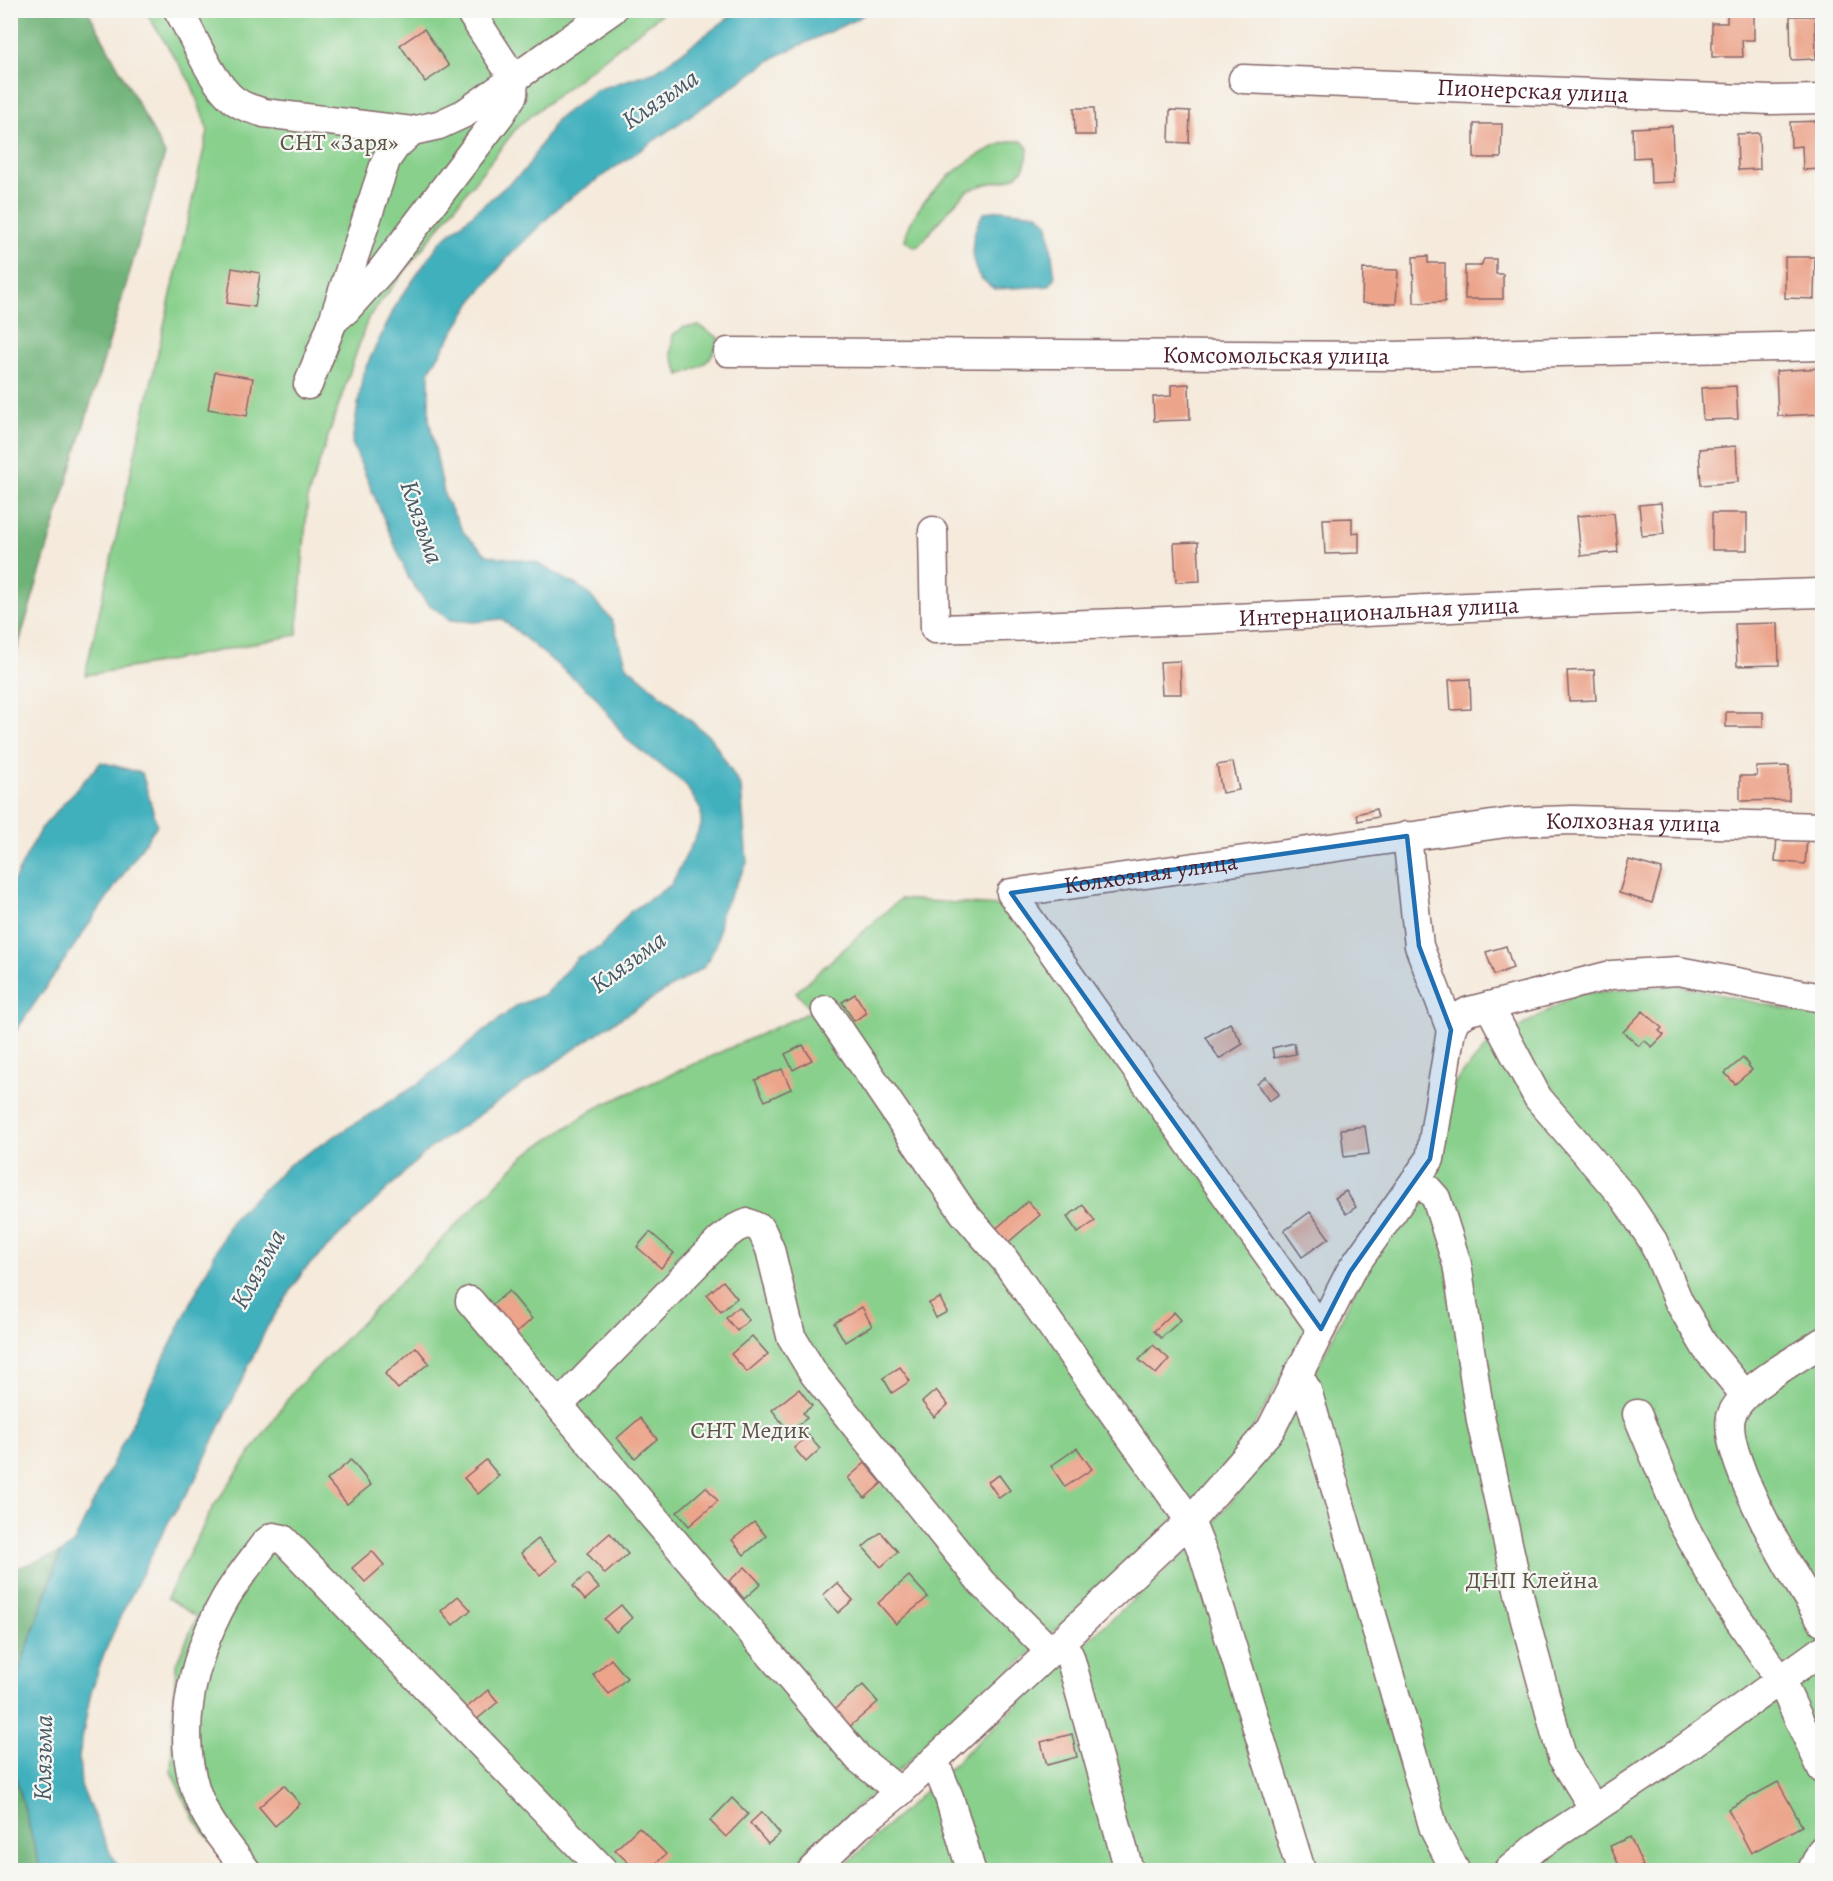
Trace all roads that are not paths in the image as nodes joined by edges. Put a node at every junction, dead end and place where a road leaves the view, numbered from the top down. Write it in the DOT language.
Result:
graph roads {
  1 [pos="178,10"];
  2 [pos="469,10"];
  3 [pos="612,10"];
  4 [pos="1243,79"];
  5 [pos="514,80"];
  6 [pos="1822,99"];
  7 [pos="412,131"];
  8 [pos="333,321"];
  9 [pos="1822,346"];
  10 [pos="728,352"];
  11 [pos="308,385"];
  12 [pos="933,531"];
  13 [pos="1822,593"];
  14 [pos="1822,827"];
  15 [pos="1407,836"];
  16 [pos="1822,998"];
  17 [pos="1489,1006"];
  18 [pos="826,1010"];
  19 [pos="1451,1030"];
  20 [pos="1418,1178"];
  21 [pos="470,1301"];
  22 [pos="1321,1329"];
  23 [pos="1822,1342"];
  24 [pos="1298,1374"];
  25 [pos="1745,1395"];
  26 [pos="560,1404"];
  27 [pos="1636,1414"];
  28 [pos="1190,1521"];
  29 [pos="1822,1621"];
  30 [pos="1057,1646"];
  31 [pos="1822,1650"];
  32 [pos="1781,1681"];
  33 [pos="934,1760"];
  34 [pos="1822,1769"];
  35 [pos="900,1792"];
  36 [pos="1594,1809"];
  37 [pos="1822,1850"];
  38 [pos="246,1870"];
  39 [pos="603,1870"];
  40 [pos="812,1870"];
  41 [pos="971,1870"];
  42 [pos="1129,1870"];
  43 [pos="1301,1870"];
  44 [pos="1455,1870"];
  45 [pos="1509,1870"];
  46 [pos="1812,1870"];
  1 -- 7 [label="street"];
  2 -- 5 [label="street"];
  3 -- 5 [label="street"];
  4 -- 6 [label="street, Пионерская улица"];
  5 -- 7 [label="street"];
  5 -- 8 [label="street"];
  7 -- 8 [label="street"];
  8 -- 11 [label="street"];
  9 -- 10 [label="street, Комсомольская улица"];
  12 -- 13 [label="street, Интернациональная улица"];
  14 -- 15 [label="street, Колхозная улица"];
  15 -- 19 [label="street"];
  15 -- 22 [label="street, Колхозная улица"];
  16 -- 17 [label="street"];
  17 -- 19 [label="street"];
  17 -- 25 [label="street"];
  18 -- 28 [label="street"];
  19 -- 20 [label="street"];
  20 -- 22 [label="street"];
  20 -- 36 [label="street"];
  21 -- 26 [label="street"];
  22 -- 24 [label="street"];
  23 -- 25 [label="street"];
  24 -- 28 [label="street"];
  24 -- 44 [label="street"];
  25 -- 29 [label="street"];
  26 -- 30 [label="street"];
  26 -- 35 [label="street"];
  27 -- 32 [label="street"];
  28 -- 30 [label="street"];
  28 -- 43 [label="street"];
  30 -- 33 [label="street"];
  30 -- 42 [label="street"];
  31 -- 32 [label="street"];
  32 -- 34 [label="street"];
  32 -- 36 [label="street"];
  33 -- 35 [label="street"];
  33 -- 41 [label="street"];
  35 -- 40 [label="street"];
  36 -- 45 [label="street"];
  37 -- 46 [label="street"];
  38 -- 39 [label="street"];
}
